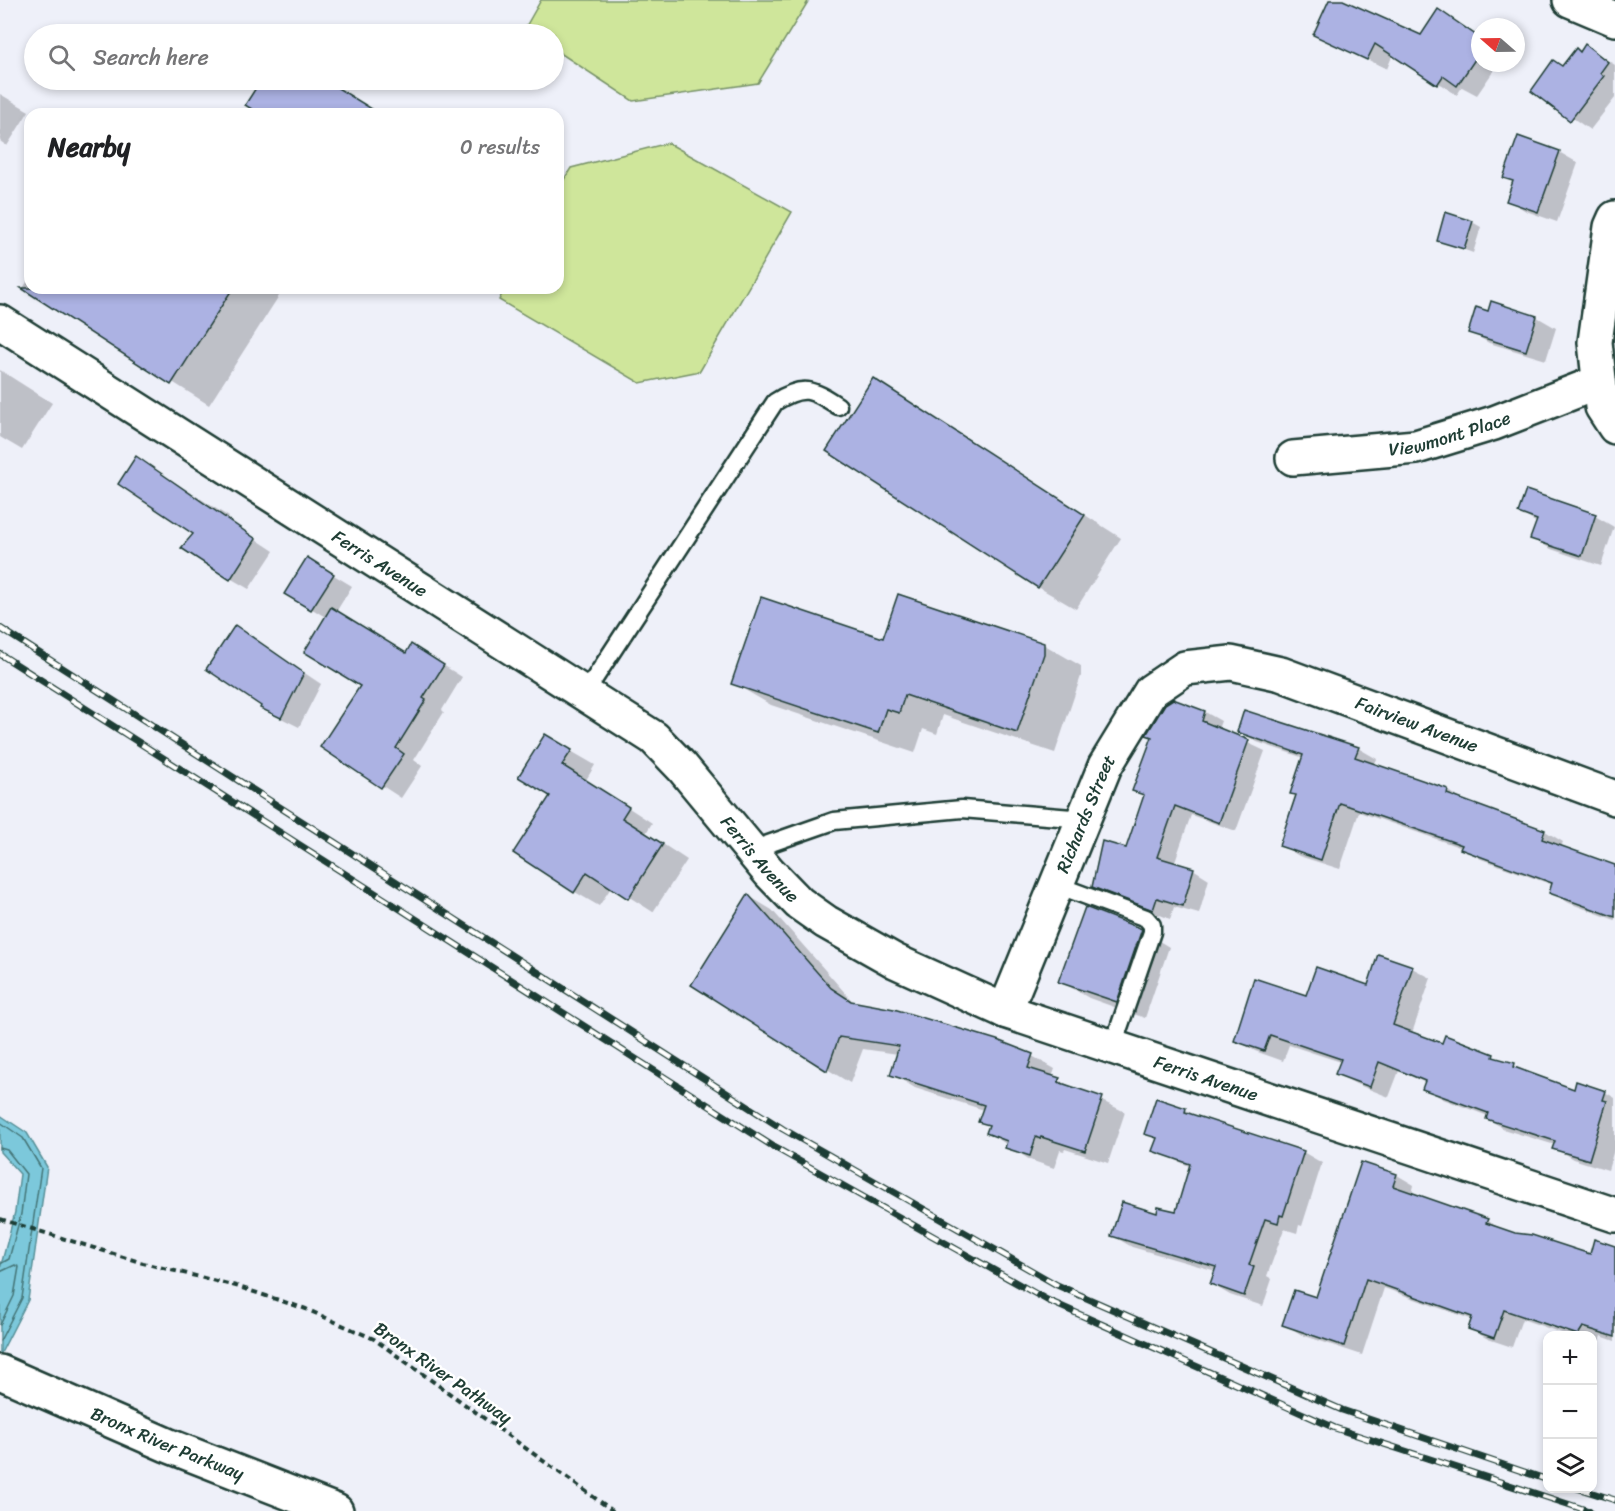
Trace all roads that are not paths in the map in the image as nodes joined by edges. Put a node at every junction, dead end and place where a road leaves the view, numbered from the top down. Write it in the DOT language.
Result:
graph roads {
  1 [pos="1570,0"];
  2 [pos="1615,19"];
  3 [pos="1615,218"];
  4 [pos="0,322"];
  5 [pos="1599,382"];
  6 [pos="838,406"];
  7 [pos="1615,427"];
  8 [pos="1293,458"];
  9 [pos="1216,665"];
  10 [pos="585,693"];
  11 [pos="1615,798"];
  12 [pos="1084,819"];
  13 [pos="751,850"];
  14 [pos="1057,885"];
  15 [pos="1005,1011"];
  16 [pos="1112,1048"];
  17 [pos="1615,1215"];
  18 [pos="0,1372"];
  19 [pos="336,1511"];
  1 -- 2 [label="main road"];
  3 -- 5 [label="main road"];
  4 -- 10 [label="main road, Ferris Avenue"];
  5 -- 7 [label="main road"];
  5 -- 8 [label="main road, Viewmont Place"];
  6 -- 10 [label="lane"];
  9 -- 11 [label="main road, Fairview Avenue"];
  9 -- 12 [label="main road, Richards Street"];
  10 -- 13 [label="main road, Ferris Avenue"];
  12 -- 13 [label="lane"];
  12 -- 14 [label="main road, Richards Street"];
  13 -- 15 [label="main road, Ferris Avenue"];
  14 -- 15 [label="main road, Richards Street"];
  14 -- 16 [label="lane"];
  15 -- 16 [label="main road, Ferris Avenue"];
  16 -- 17 [label="main road, Ferris Avenue"];
  18 -- 19 [label="main road, Bronx River Parkway"];
}
